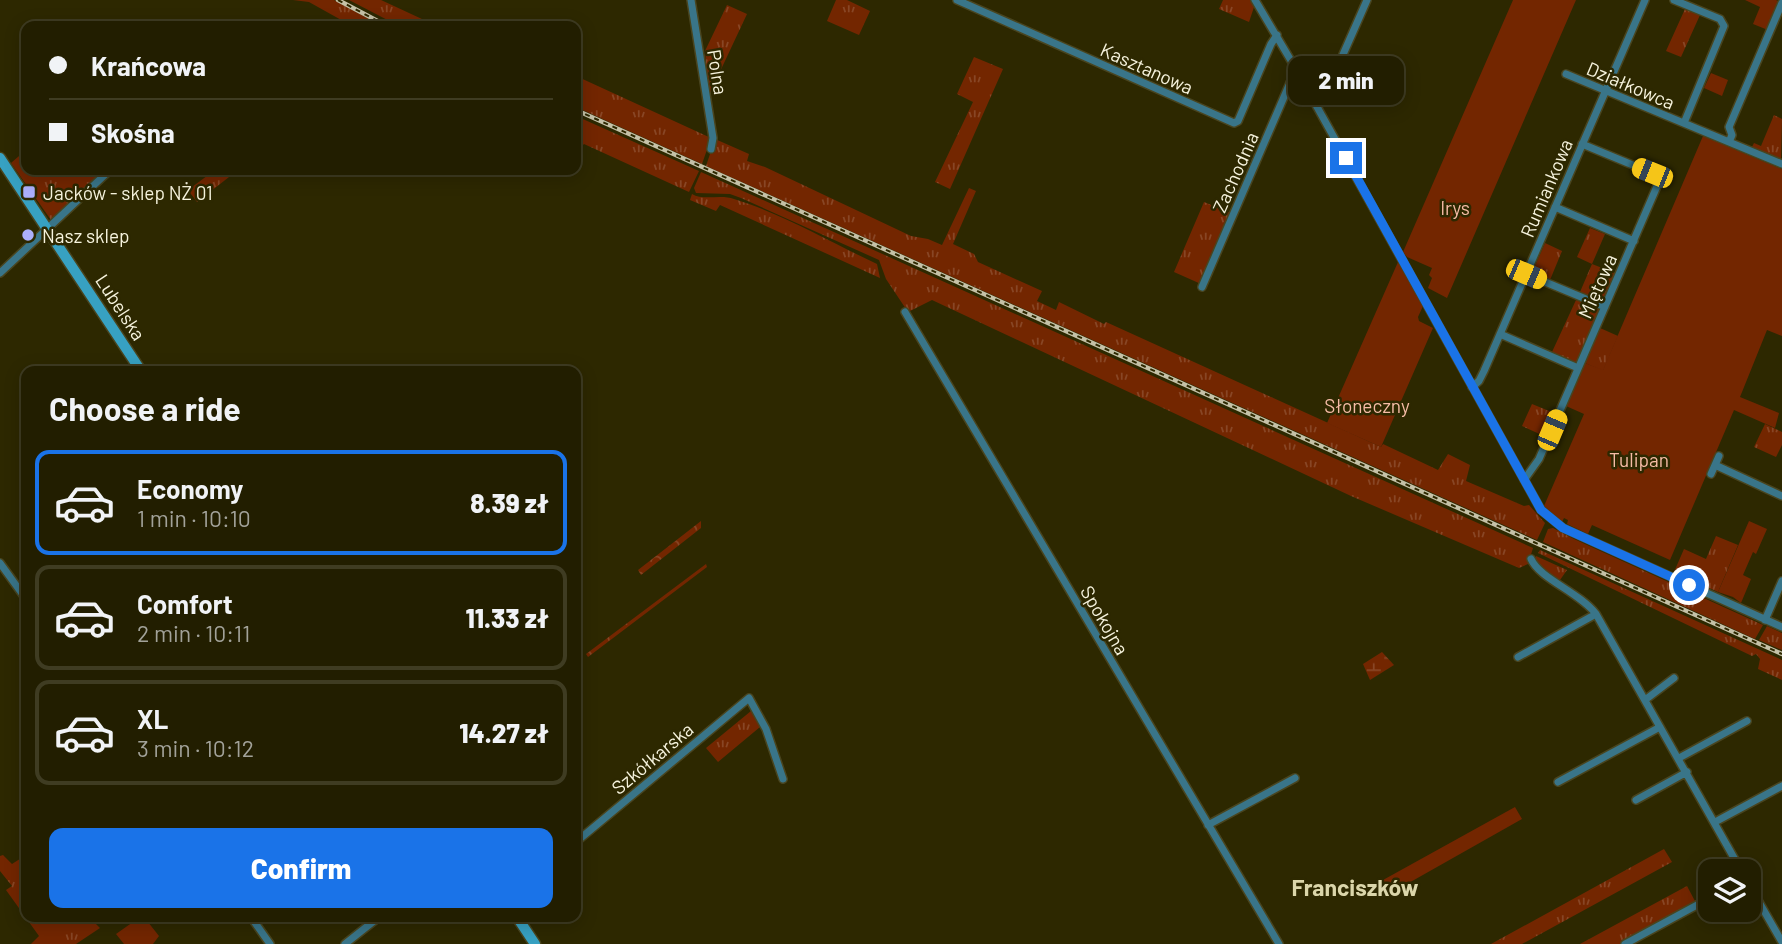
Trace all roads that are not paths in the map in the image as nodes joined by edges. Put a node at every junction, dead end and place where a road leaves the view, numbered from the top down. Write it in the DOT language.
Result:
graph roads {
  1 [pos="691,0"];
  2 [pos="957,0"];
  3 [pos="1255,0"];
  4 [pos="1367,0"];
  5 [pos="1645,0"];
  6 [pos="1674,0"];
  7 [pos="1782,3"];
  8 [pos="1278,36"];
  9 [pos="1297,69"];
  10 [pos="1566,74"];
  11 [pos="1605,91"];
  12 [pos="1317,107"];
  13 [pos="1684,123"];
  14 [pos="1730,138"];
  15 [pos="1582,144"];
  16 [pos="711,149"];
  17 [pos="0,158"];
  18 [pos="1782,163"];
  19 [pos="105,175"];
  20 [pos="1555,207"];
  21 [pos="48,228"];
  22 [pos="1634,241"];
  23 [pos="0,273"];
  24 [pos="1526,274"];
  25 [pos="1202,287"];
  26 [pos="1605,307"];
  27 [pos="905,312"];
  28 [pos="1500,334"];
  29 [pos="139,366"];
  30 [pos="1578,368"];
  31 [pos="1472,387"];
  32 [pos="1719,456"];
  33 [pos="1715,465"];
  34 [pos="1711,474"];
  35 [pos="1524,480"];
  36 [pos="1782,496"];
  37 [pos="1531,559"];
  38 [pos="0,563"];
  39 [pos="1782,581"];
  40 [pos="21,592"];
  41 [pos="1596,614"];
  42 [pos="1765,620"];
  43 [pos="1782,627"];
  44 [pos="1518,657"];
  45 [pos="1674,678"];
  46 [pos="1645,699"];
  47 [pos="1747,721"];
  48 [pos="1660,727"];
  49 [pos="1679,758"];
  50 [pos="1687,772"];
  51 [pos="1294,778"];
  52 [pos="783,779"];
  53 [pos="1558,782"];
  54 [pos="1782,786"];
  55 [pos="1636,800"];
  56 [pos="1715,822"];
  57 [pos="1208,825"];
  58 [pos="581,838"];
  59 [pos="1735,859"];
  60 [pos="1698,904"];
  61 [pos="1761,906"];
  62 [pos="255,922"];
  63 [pos="373,922"];
  64 [pos="520,922"];
  65 [pos="1782,942"];
  66 [pos="271,944"];
  67 [pos="345,944"];
  68 [pos="535,944"];
  69 [pos="1279,944"];
  70 [pos="1625,944"];
  1 -- 16 [label="street, Polna"];
  2 -- 8 [label="street, Kasztanowa"];
  3 -- 8 [label="street"];
  4 -- 12 [label="street"];
  5 -- 11 [label="street, Rumiankowa"];
  6 -- 13 [label="street"];
  7 -- 14 [label="street"];
  8 -- 9 [label="street"];
  9 -- 12 [label="street"];
  9 -- 25 [label="street, Zachodnia"];
  10 -- 11 [label="street, Działkowca"];
  11 -- 13 [label="street, Działkowca"];
  11 -- 15 [label="street, Rumiankowa"];
  12 -- 31 [label="street"];
  13 -- 14 [label="street, Działkowca"];
  14 -- 18 [label="street"];
  15 -- 20 [label="street, Rumiankowa"];
  15 -- 22 [label="street, Miętowa"];
  17 -- 21 [label="main road, Lubelska"];
  19 -- 21 [label="street"];
  20 -- 22 [label="street"];
  20 -- 24 [label="street, Rumiankowa"];
  21 -- 23 [label="street"];
  21 -- 29 [label="main road, Lubelska"];
  22 -- 26 [label="street, Miętowa"];
  24 -- 26 [label="street"];
  24 -- 28 [label="street, Rumiankowa"];
  26 -- 30 [label="street, Miętowa"];
  27 -- 57 [label="street, Spokojna"];
  28 -- 30 [label="street"];
  28 -- 31 [label="street, Rumiankowa"];
  30 -- 35 [label="street, Miętowa"];
  31 -- 35 [label="street"];
  32 -- 33 [label="street"];
  33 -- 34 [label="street"];
  33 -- 36 [label="street"];
  35 -- 42 [label="street"];
  37 -- 41 [label="street"];
  38 -- 40 [label="street"];
  39 -- 42 [label="street"];
  41 -- 44 [label="street"];
  41 -- 46 [label="street"];
  42 -- 43 [label="street"];
  45 -- 46 [label="street"];
  46 -- 48 [label="street"];
  47 -- 49 [label="street"];
  48 -- 49 [label="street"];
  48 -- 53 [label="street"];
  49 -- 50 [label="street"];
  50 -- 55 [label="street"];
  50 -- 56 [label="street"];
  51 -- 57 [label="street"];
  52 -- 58 [label="street, Szkółkarska"];
  54 -- 56 [label="street"];
  56 -- 59 [label="street"];
  57 -- 69 [label="street, Spokojna"];
  60 -- 70 [label="street"];
  61 -- 65 [label="street"];
  62 -- 66 [label="street"];
  63 -- 67 [label="street"];
  64 -- 68 [label="main road"];
}
